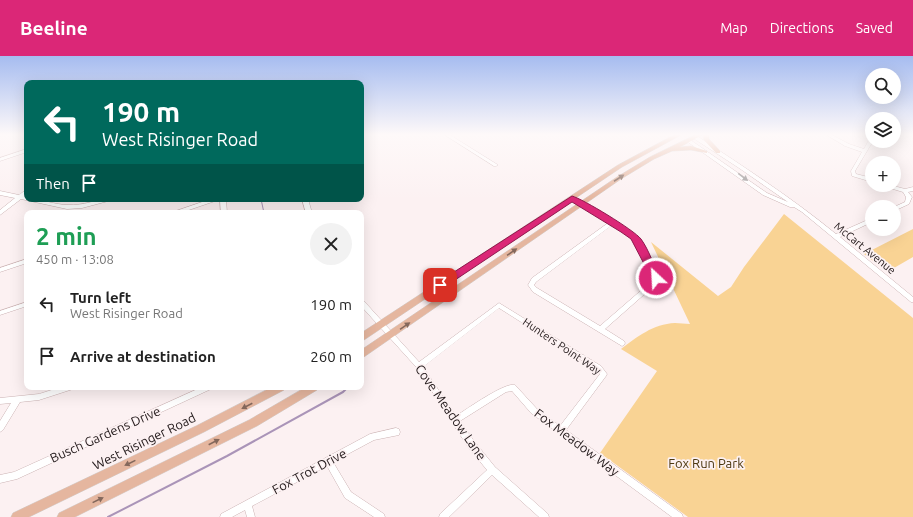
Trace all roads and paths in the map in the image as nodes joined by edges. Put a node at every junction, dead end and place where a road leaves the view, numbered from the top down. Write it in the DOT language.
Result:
graph roads {
  1 [pos="9,157"];
  2 [pos="482,157"];
  3 [pos="635,157"];
  4 [pos="657,157"];
  5 [pos="711,157"];
  6 [pos="725,157"];
  7 [pos="862,157"];
  8 [pos="0,160"];
  9 [pos="496,165"];
  10 [pos="865,178"];
  11 [pos="901,190"];
  12 [pos="913,190"];
  13 [pos="905,191"];
  14 [pos="0,193"];
  15 [pos="24,193"];
  16 [pos="18,197"];
  17 [pos="24,198"];
  18 [pos="572,198"];
  19 [pos="42,202"];
  20 [pos="98,202"];
  21 [pos="207,202"];
  22 [pos="581,204"];
  23 [pos="901,206"];
  24 [pos="184,210"];
  25 [pos="804,211"];
  26 [pos="0,214"];
  27 [pos="612,222"];
  28 [pos="865,223"];
  29 [pos="835,237"];
  30 [pos="24,262"];
  31 [pos="0,270"];
  32 [pos="913,300"];
  33 [pos="24,305"];
  34 [pos="364,305"];
  35 [pos="0,313"];
  36 [pos="381,324"];
  37 [pos="600,330"];
  38 [pos="391,335"];
  39 [pos="364,336"];
  40 [pos="622,343"];
  41 [pos="364,353"];
  42 [pos="419,366"];
  43 [pos="61,390"];
  44 [pos="202,390"];
  45 [pos="275,390"];
  46 [pos="309,390"];
  47 [pos="17,400"];
  48 [pos="0,401"];
  49 [pos="456,420"];
  50 [pos="0,428"];
  51 [pos="561,431"];
  52 [pos="396,432"];
  53 [pos="328,461"];
  54 [pos="492,470"];
  55 [pos="0,479"];
  56 [pos="248,504"];
  57 [pos="17,517"];
  58 [pos="63,517"];
  59 [pos="224,517"];
  60 [pos="251,517"];
  61 [pos="381,517"];
  62 [pos="444,517"];
  63 [pos="545,517"];
  64 [pos="679,517"];
  1 -- 8 [label="street"];
  2 -- 9 [label="street"];
  3 -- 18 [label="main road"];
  22 -- 4 [label="main road, one-way"];
  5 -- 25 [label="street, McCart Avenue, one-way"];
  6 -- 25 [label="street, McCart Avenue"];
  7 -- 10 [label="street"];
  11 -- 13 [label="street"];
  12 -- 13 [label="street"];
  13 -- 23 [label="street"];
  14 -- 16 [label="street"];
  15 -- 16 [label="street"];
  16 -- 17 [label="street"];
  16 -- 26 [label="street"];
  18 -- 22 [label="main road"];
  18 -- 36 [label="main road"];
  19 -- 20 [label="street"];
  21 -- 24 [label="street"];
  22 -- 27 [label="street"];
  38 -- 22 [label="main road, one-way"];
  25 -- 29 [label="street, McCart Avenue"];
  27 -- 37 [label="street"];
  27 -- 37 [label="street"];
  28 -- 29 [label="street"];
  29 -- 32 [label="street, McCart Avenue"];
  30 -- 31 [label="street"];
  33 -- 35 [label="street"];
  34 -- 36 [label="street, Cove Meadow Lane"];
  36 -- 38 [label="street, Cove Meadow Lane"];
  36 -- 39 [label="main road"];
  37 -- 40 [label="street"];
  38 -- 41 [label="main road"];
  38 -- 42 [label="street, Cove Meadow Lane"];
  42 -- 49 [label="street, Cove Meadow Lane"];
  42 -- 51 [label="street, Hunters Point Way"];
  43 -- 47 [label="street"];
  44 -- 55 [label="street, Busch Gardens Drive"];
  45 -- 57 [label="main road, West Risinger Road, one-way"];
  58 -- 46 [label="main road, one-way"];
  47 -- 48 [label="street"];
  47 -- 50 [label="street"];
  49 -- 51 [label="street, Fox Meadow Way"];
  49 -- 54 [label="street, Cove Meadow Lane"];
  51 -- 64 [label="street, Fox Meadow Way"];
  52 -- 53 [label="street, Fox Trot Drive"];
  53 -- 56 [label="street, Fox Trot Drive"];
  53 -- 61 [label="street"];
  54 -- 62 [label="street"];
  54 -- 63 [label="street, Cove Meadow Lane"];
  56 -- 59 [label="street, Fox Trot Drive"];
  56 -- 60 [label="street"];
}
